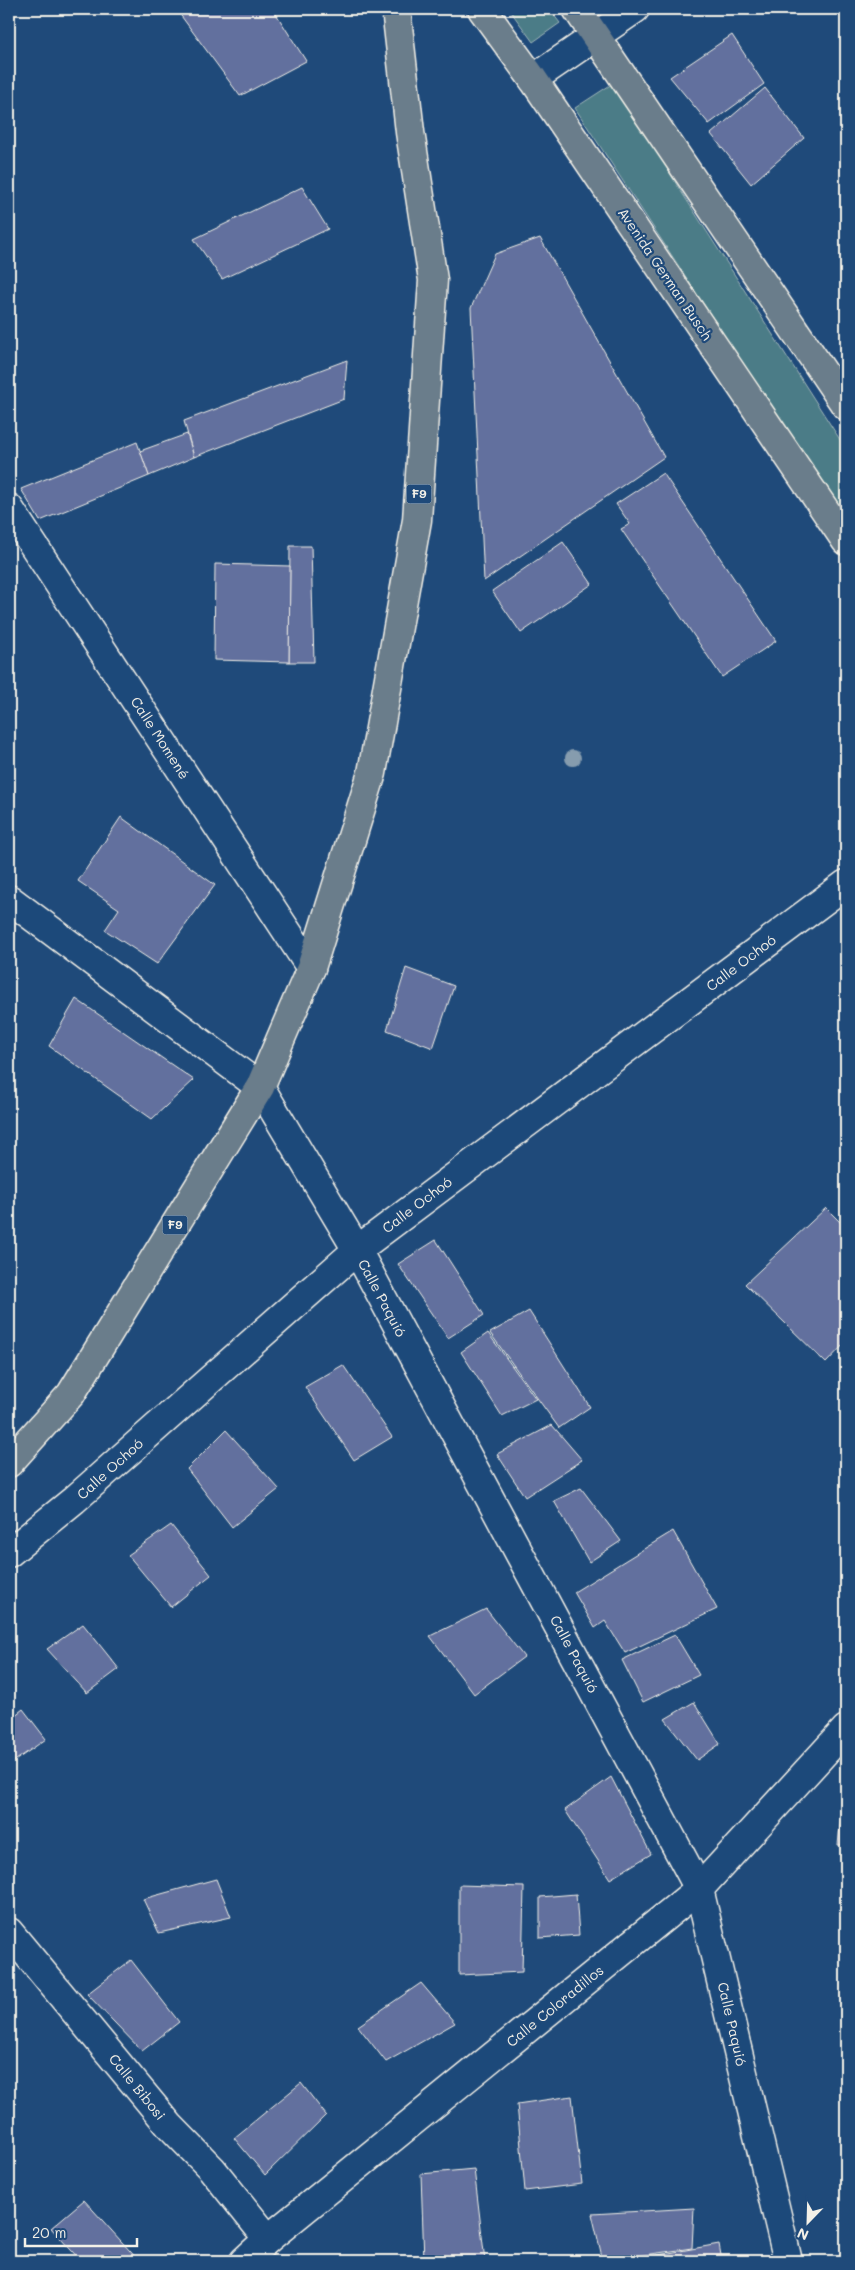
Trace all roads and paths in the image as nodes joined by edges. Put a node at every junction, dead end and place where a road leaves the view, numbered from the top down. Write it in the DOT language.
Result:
graph roads {
  1 [pos="396,9"];
  2 [pos="482,9"];
  3 [pos="578,9"];
  4 [pos="635,9"];
  5 [pos="597,35"];
  6 [pos="532,79"];
  7 [pos="846,406"];
  8 [pos="9,508"];
  9 [pos="846,541"];
  10 [pos="846,884"];
  11 [pos="9,899"];
  12 [pos="312,968"];
  13 [pos="260,1087"];
  14 [pos="357,1250"];
  15 [pos="9,1463"];
  16 [pos="9,1552"];
  17 [pos="846,1729"];
  18 [pos="699,1889"];
  19 [pos="9,1932"];
  20 [pos="268,2239"];
  21 [pos="244,2261"];
  22 [pos="788,2261"];
  1 -- 12 [label="main road, F9"];
  2 -- 6 [label="main road, Avenida German Busch"];
  3 -- 5 [label="main road"];
  4 -- 5 [label="street"];
  5 -- 6 [label="street"];
  5 -- 7 [label="main road"];
  6 -- 9 [label="main road, Avenida German Busch"];
  8 -- 12 [label="street, Calle Momené"];
  10 -- 14 [label="street, Calle Ochoó"];
  11 -- 13 [label="street"];
  12 -- 13 [label="main road, F9"];
  13 -- 14 [label="street, Calle Paquió"];
  13 -- 15 [label="main road, F9"];
  14 -- 16 [label="street, Calle Ochoó"];
  14 -- 18 [label="street, Calle Paquió"];
  17 -- 18 [label="street, Calle Coloradillos"];
  18 -- 20 [label="street, Calle Coloradillos"];
  18 -- 22 [label="street, Calle Paquió"];
  19 -- 20 [label="street, Calle Bibosi"];
  20 -- 21 [label="street, Calle Coloradillos"];
}
